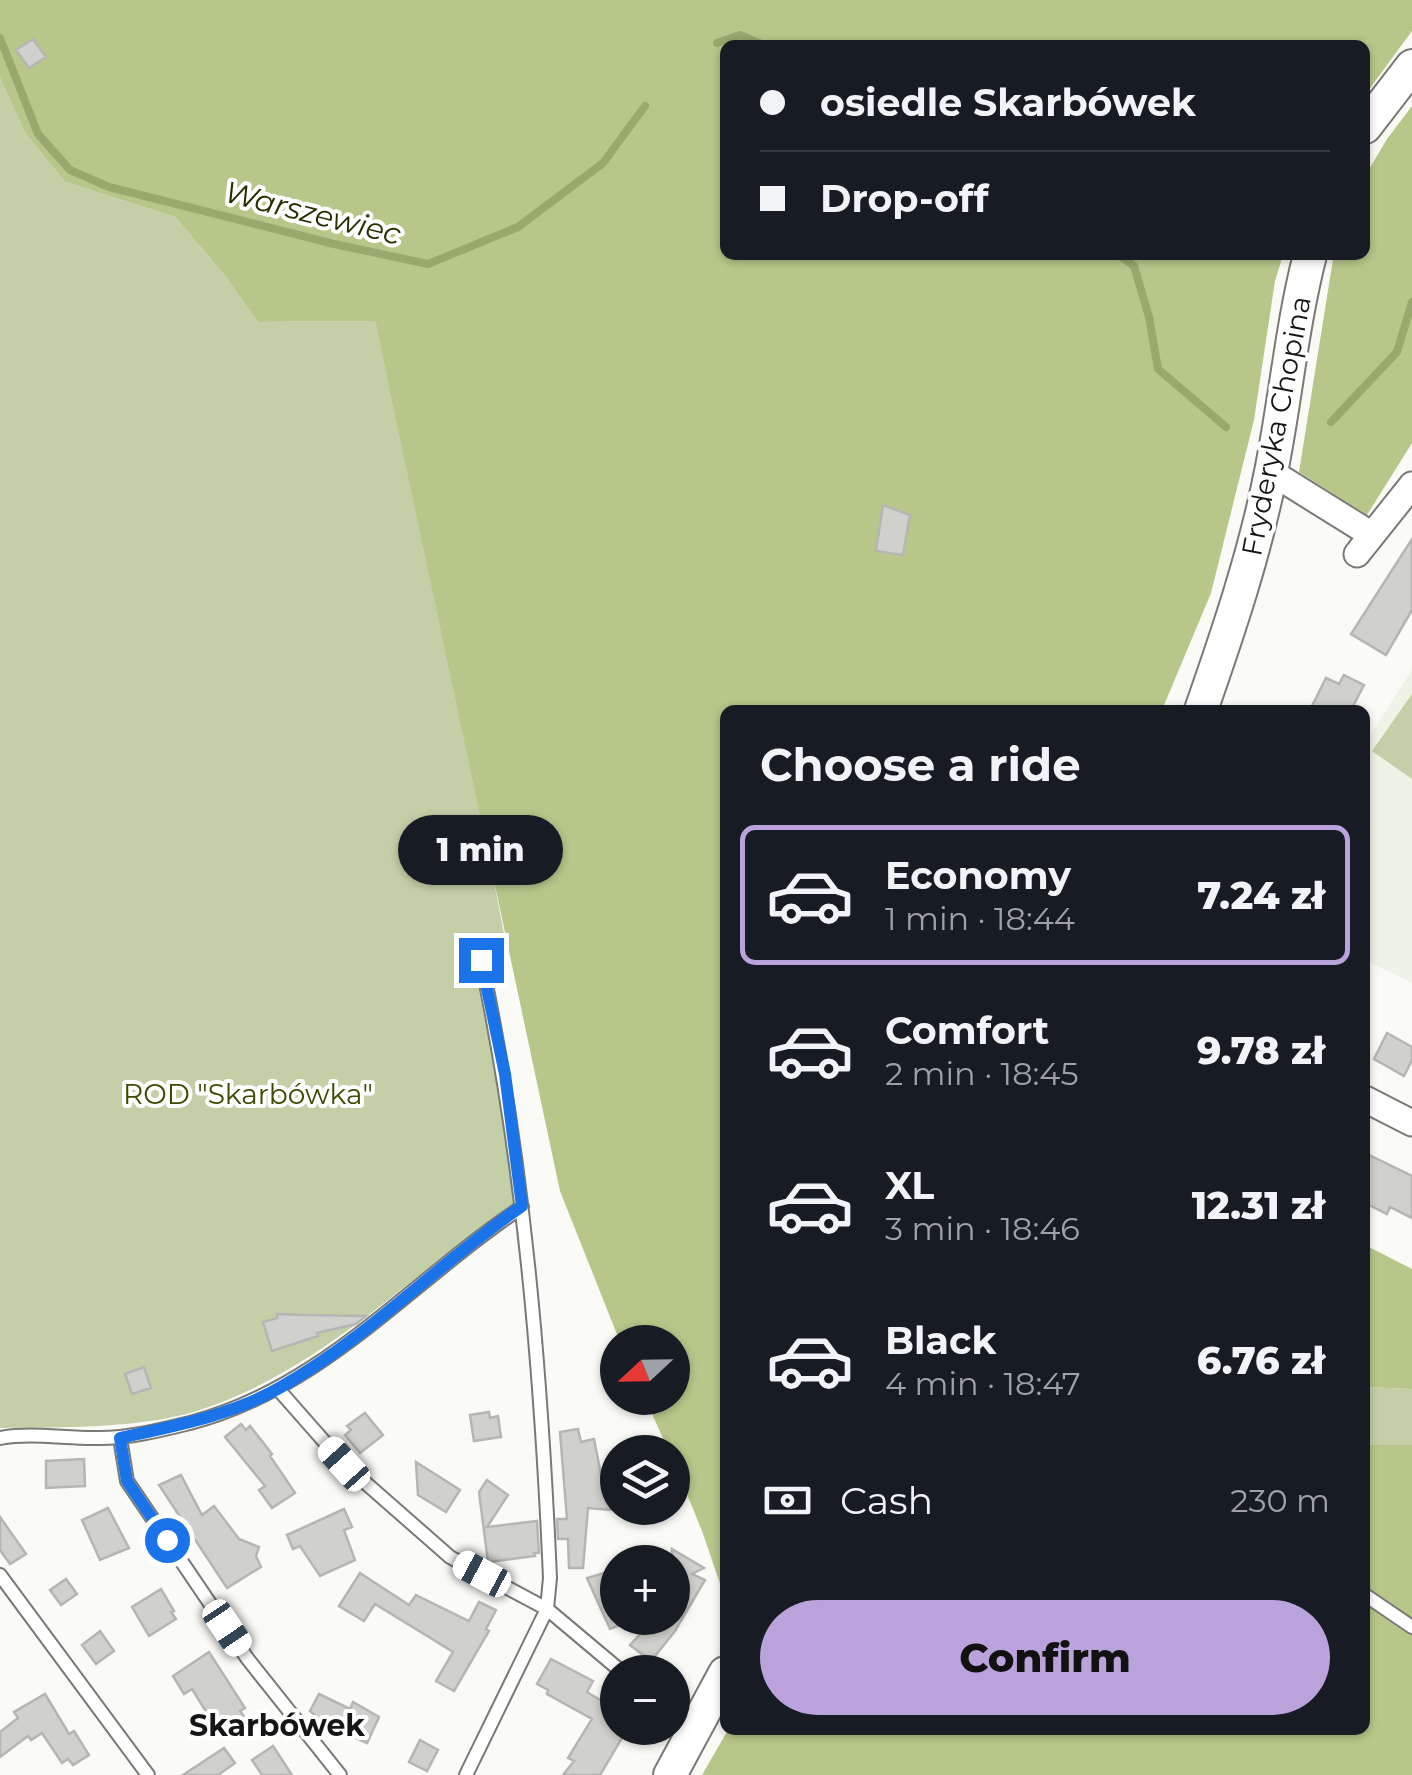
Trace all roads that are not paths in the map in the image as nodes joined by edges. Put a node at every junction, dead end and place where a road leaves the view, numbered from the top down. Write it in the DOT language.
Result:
graph roads {
  1 [pos="1412,66"];
  2 [pos="1370,121"];
  3 [pos="1309,260"];
  4 [pos="1272,472"];
  5 [pos="1412,485"];
  6 [pos="1203,705"];
  7 [pos="481,960"];
  8 [pos="1370,1102"];
  9 [pos="1412,1123"];
  10 [pos="522,1206"];
  11 [pos="278,1390"];
  12 [pos="0,1438"];
  13 [pos="120,1438"];
  14 [pos="0,1575"];
  15 [pos="1370,1598"];
  16 [pos="547,1608"];
  17 [pos="1412,1627"];
  18 [pos="602,1655"];
  19 [pos="720,1679"];
  20 [pos="690,1715"];
  21 [pos="677,1745"];
  22 [pos="148,1775"];
  23 [pos="340,1775"];
  24 [pos="466,1775"];
  25 [pos="670,1775"];
  1 -- 2 [label="street"];
  3 -- 4 [label="street, Fryderyka Chopina"];
  4 -- 5 [label="street"];
  4 -- 6 [label="street, Fryderyka Chopina"];
  7 -- 10 [label="lane"];
  8 -- 9 [label="street"];
  10 -- 11 [label="lane"];
  10 -- 16 [label="lane"];
  11 -- 13 [label="lane"];
  11 -- 16 [label="lane"];
  12 -- 13 [label="lane"];
  13 -- 23 [label="lane"];
  14 -- 22 [label="lane"];
  15 -- 17 [label="lane"];
  16 -- 18 [label="lane"];
  16 -- 24 [label="lane"];
  19 -- 20 [label="street"];
  21 -- 25 [label="street"];
}
